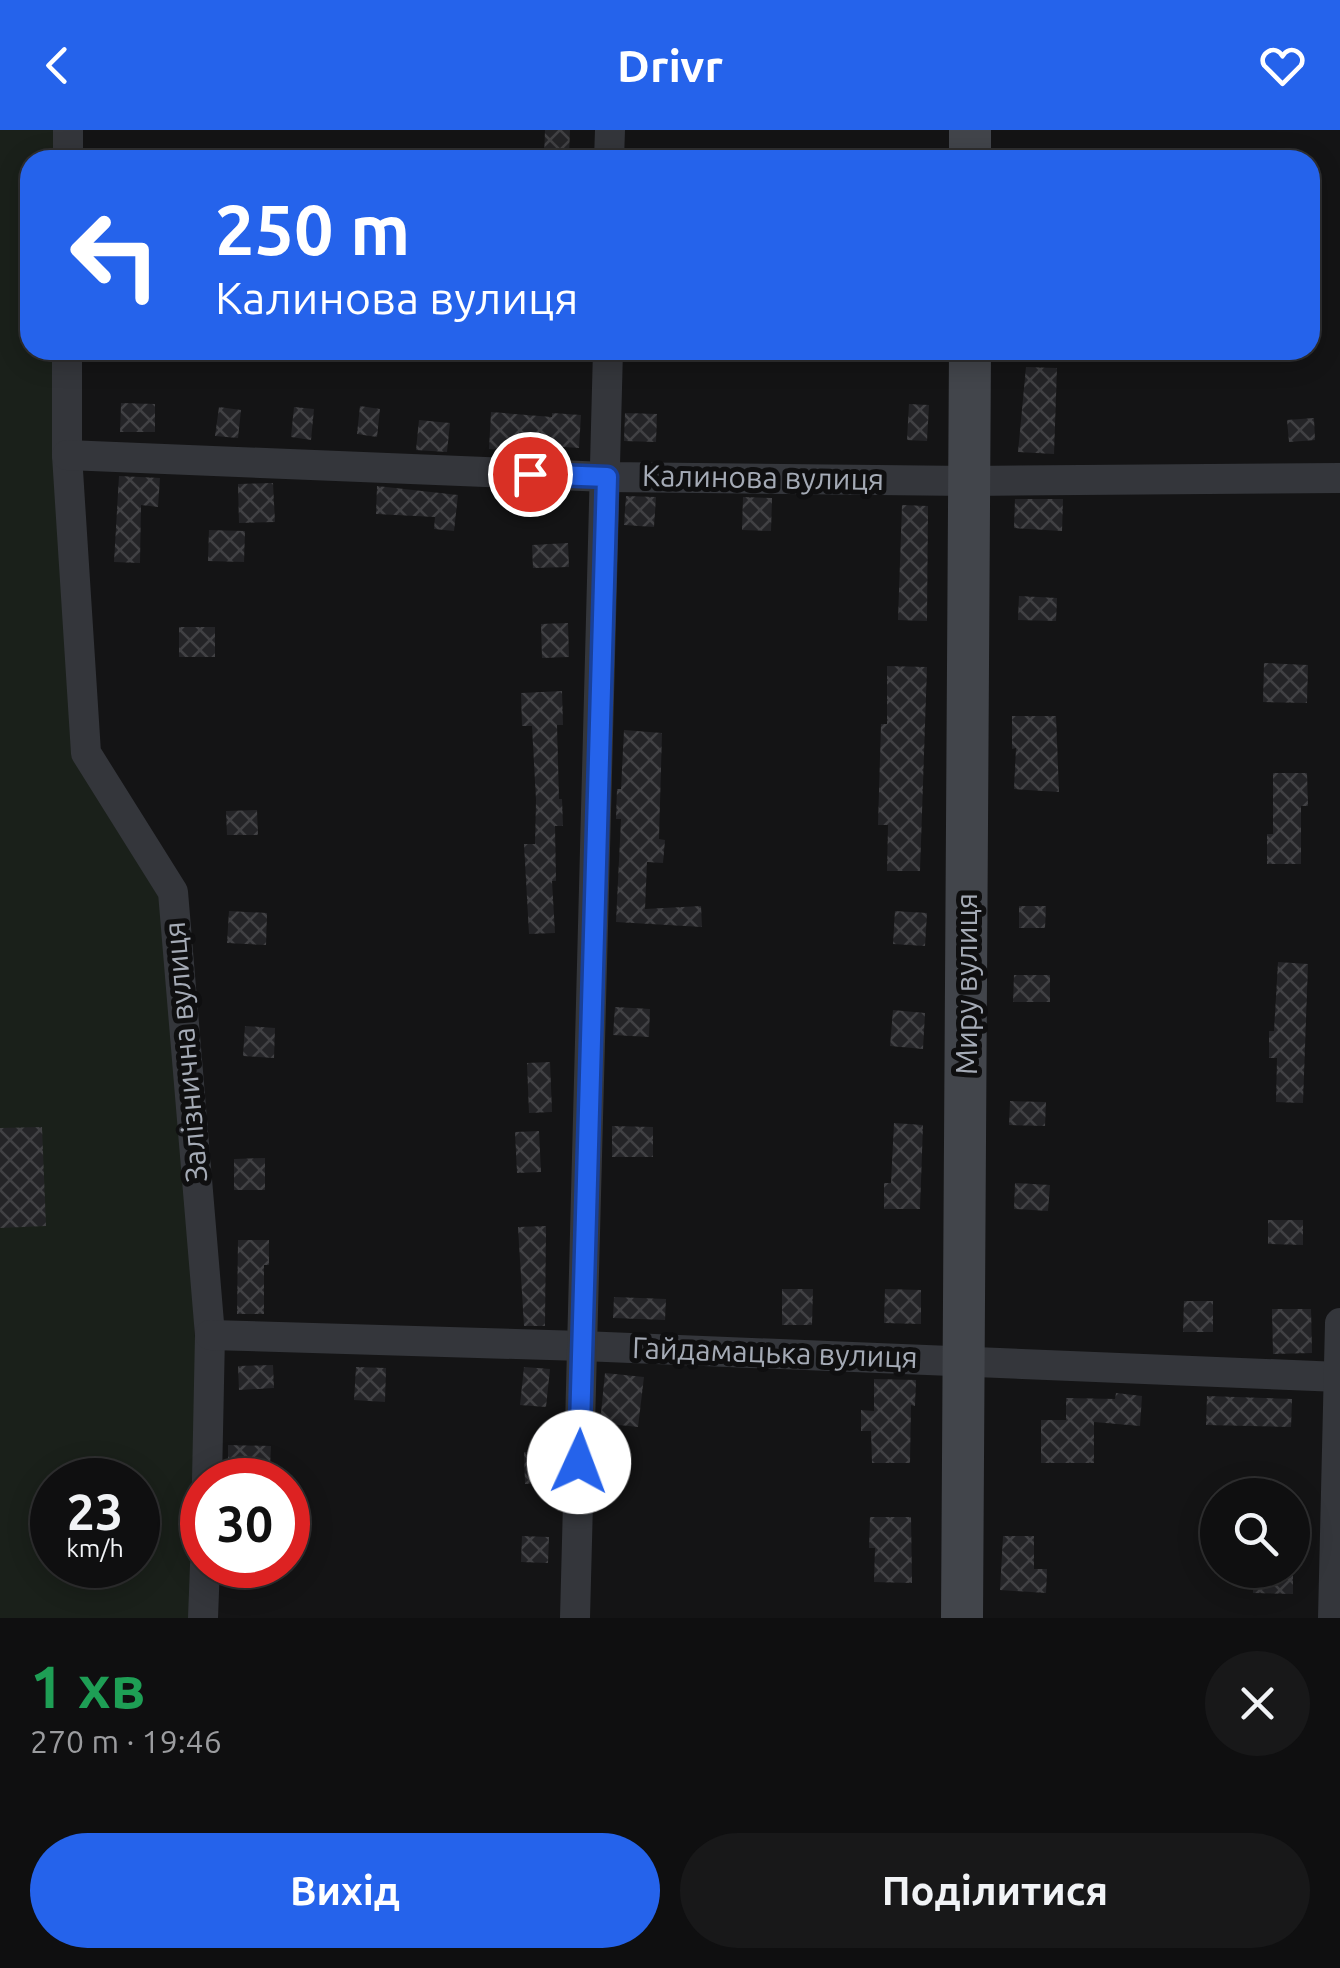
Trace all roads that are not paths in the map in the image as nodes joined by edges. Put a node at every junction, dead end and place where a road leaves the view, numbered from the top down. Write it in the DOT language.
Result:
graph roads {
  1 [pos="67,360"];
  2 [pos="608,360"];
  3 [pos="970,360"];
  4 [pos="67,454"];
  5 [pos="607,477"];
  6 [pos="1340,478"];
  7 [pos="970,481"];
  8 [pos="1340,1323"];
  9 [pos="210,1335"];
  10 [pos="582,1346"];
  11 [pos="966,1361"];
  12 [pos="1340,1376"];
  13 [pos="207,1458"];
  14 [pos="205,1588"];
  15 [pos="204,1618"];
  16 [pos="575,1618"];
  17 [pos="962,1618"];
  18 [pos="1333,1618"];
  1 -- 4 [label="street, Залізнична вулиця"];
  2 -- 5 [label="street"];
  3 -- 7 [label="main road, Миру вулиця"];
  4 -- 5 [label="street, Калинова вулиця"];
  4 -- 9 [label="street, Залізнична вулиця"];
  5 -- 7 [label="street, Калинова вулиця"];
  5 -- 10 [label="street"];
  6 -- 7 [label="street, Калинова вулиця"];
  7 -- 11 [label="main road, Миру вулиця"];
  8 -- 12 [label="street"];
  9 -- 10 [label="street, Гайдамацька вулиця"];
  9 -- 13 [label="street, Залізнична вулиця"];
  10 -- 11 [label="street, Гайдамацька вулиця"];
  10 -- 16 [label="street"];
  11 -- 12 [label="street, Гайдамацька вулиця"];
  11 -- 17 [label="main road, Миру вулиця"];
  12 -- 18 [label="street"];
  14 -- 15 [label="street"];
}
